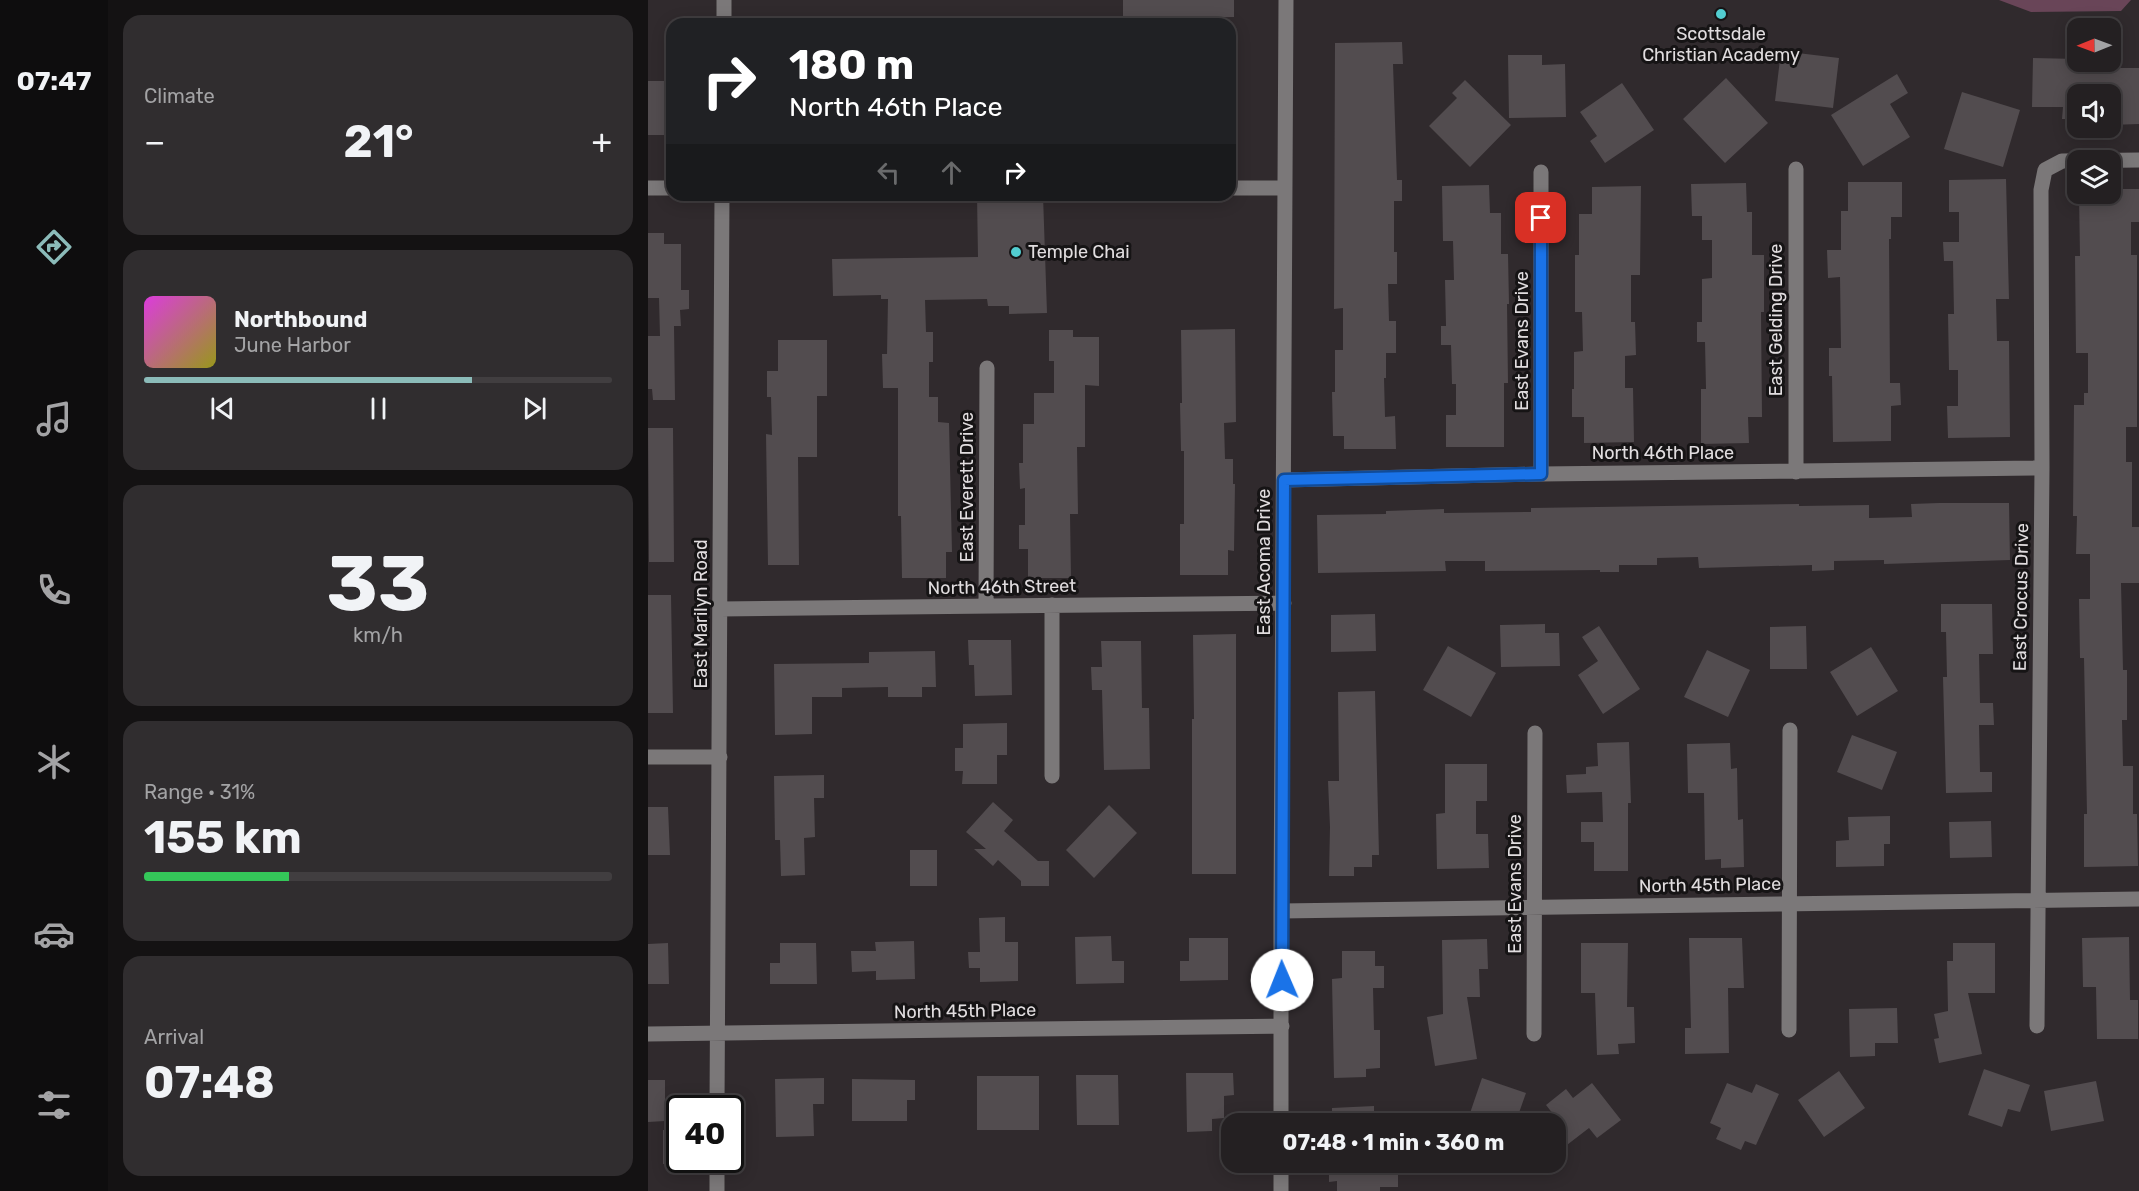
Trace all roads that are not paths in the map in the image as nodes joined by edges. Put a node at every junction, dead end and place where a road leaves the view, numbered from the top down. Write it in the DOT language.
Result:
graph roads {
  1 [pos="724,0"];
  2 [pos="1286,0"];
  3 [pos="724,18"];
  4 [pos="2139,160"];
  5 [pos="1796,169"];
  6 [pos="1542,172"];
  7 [pos="648,188"];
  8 [pos="666,188"];
  9 [pos="1236,188"];
  10 [pos="1285,188"];
  11 [pos="722,201"];
  12 [pos="987,368"];
  13 [pos="2042,468"];
  14 [pos="1796,472"];
  15 [pos="1541,474"];
  16 [pos="1284,480"];
  17 [pos="1284,603"];
  18 [pos="1052,605"];
  19 [pos="986,606"];
  20 [pos="720,609"];
  21 [pos="1790,730"];
  22 [pos="1535,733"];
  23 [pos="648,757"];
  24 [pos="720,757"];
  25 [pos="1052,776"];
  26 [pos="2139,899"];
  27 [pos="2038,900"];
  28 [pos="1790,903"];
  29 [pos="1534,908"];
  30 [pos="1281,911"];
  31 [pos="1282,1026"];
  32 [pos="2037,1026"];
  33 [pos="1789,1030"];
  34 [pos="718,1033"];
  35 [pos="648,1034"];
  36 [pos="1534,1034"];
  37 [pos="717,1095"];
  38 [pos="1281,1113"];
  39 [pos="717,1173"];
  40 [pos="1281,1173"];
  41 [pos="717,1191"];
  42 [pos="1281,1191"];
  1 -- 3 [label="street"];
  2 -- 10 [label="street, East Acoma Drive"];
  4 -- 13 [label="street, East Crocus Drive"];
  5 -- 14 [label="street, East Gelding Drive"];
  6 -- 15 [label="street, East Evans Drive"];
  7 -- 8 [label="street"];
  9 -- 10 [label="street"];
  10 -- 16 [label="street, East Acoma Drive"];
  11 -- 20 [label="street, East Marilyn Road"];
  12 -- 19 [label="street, East Everett Drive"];
  13 -- 14 [label="street, North 46th Place"];
  13 -- 27 [label="street, East Crocus Drive"];
  14 -- 15 [label="street, North 46th Place"];
  15 -- 16 [label="street, North 46th Place"];
  16 -- 17 [label="street, East Acoma Drive"];
  17 -- 18 [label="street, North 46th Street"];
  17 -- 30 [label="street, East Acoma Drive"];
  18 -- 19 [label="street, North 46th Street"];
  18 -- 25 [label="street"];
  19 -- 20 [label="street, North 46th Street"];
  20 -- 24 [label="street, East Marilyn Road"];
  21 -- 28 [label="street"];
  22 -- 29 [label="street, East Evans Drive"];
  23 -- 24 [label="street"];
  24 -- 34 [label="street, East Marilyn Road"];
  26 -- 27 [label="street, North 45th Place"];
  27 -- 28 [label="street, North 45th Place"];
  27 -- 32 [label="street, East Crocus Drive"];
  28 -- 29 [label="street, North 45th Place"];
  28 -- 33 [label="street"];
  29 -- 30 [label="street, North 45th Place"];
  29 -- 36 [label="street, East Evans Drive"];
  30 -- 31 [label="street, East Acoma Drive"];
  31 -- 34 [label="street, North 45th Place"];
  31 -- 38 [label="street, East Acoma Drive"];
  34 -- 35 [label="street, North 45th Place"];
  34 -- 37 [label="street, East Marilyn Road"];
  39 -- 41 [label="street"];
  40 -- 42 [label="street"];
}
